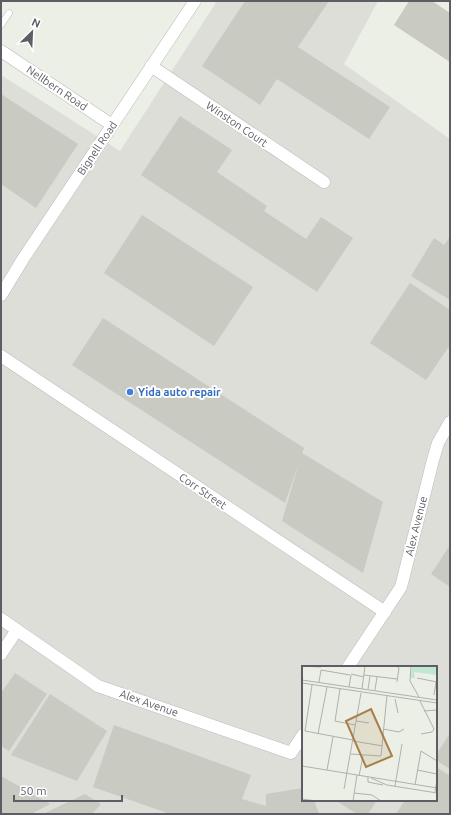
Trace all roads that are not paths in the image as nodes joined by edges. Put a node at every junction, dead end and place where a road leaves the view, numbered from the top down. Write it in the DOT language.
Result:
graph roads {
  1 [pos="194,1"];
  2 [pos="9,13"];
  3 [pos="1,25"];
  4 [pos="1,51"];
  5 [pos="151,66"];
  6 [pos="112,125"];
  7 [pos="324,182"];
  8 [pos="1,296"];
  9 [pos="1,356"];
  10 [pos="450,422"];
  11 [pos="385,612"];
  12 [pos="1,619"];
  13 [pos="17,630"];
  14 [pos="1,654"];
  15 [pos="349,666"];
  16 [pos="302,736"];
  1 -- 5 [label="street, Bignell Road"];
  2 -- 3 [label="lane"];
  4 -- 6 [label="street, Nellbern Road"];
  5 -- 6 [label="street, Bignell Road"];
  5 -- 7 [label="street, Winston Court"];
  6 -- 8 [label="street, Bignell Road"];
  9 -- 11 [label="street, Corr Street"];
  10 -- 11 [label="street, Alex Avenue"];
  11 -- 15 [label="street, Alex Avenue"];
  12 -- 13 [label="street, Alex Avenue"];
  13 -- 14 [label="street"];
  13 -- 16 [label="street, Alex Avenue"];
}
